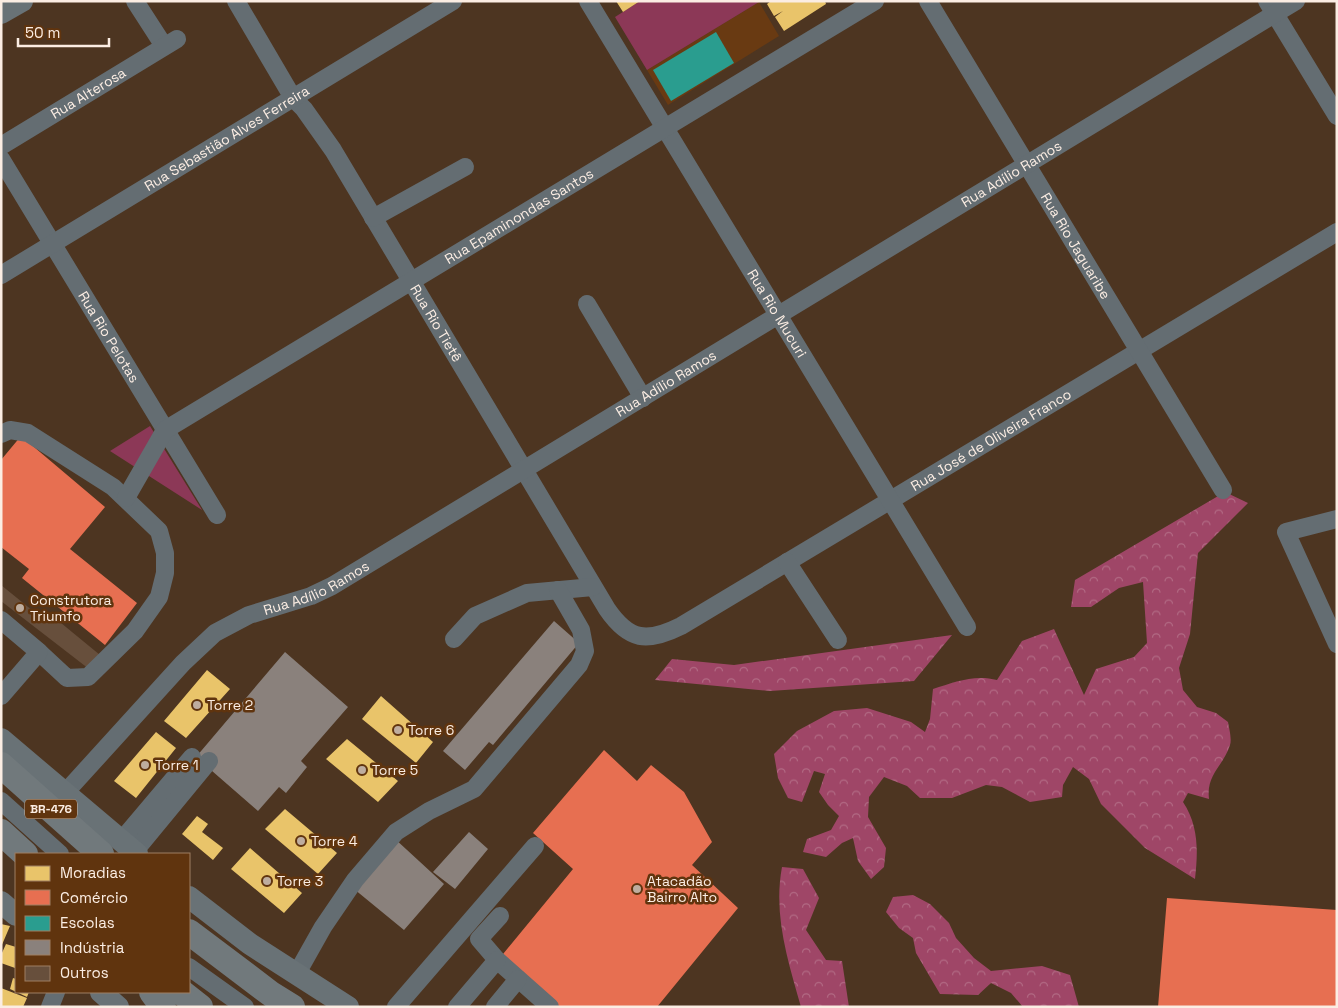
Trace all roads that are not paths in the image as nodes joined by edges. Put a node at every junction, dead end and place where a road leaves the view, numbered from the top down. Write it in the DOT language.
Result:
graph roads {
  1 [pos="22,1"];
  2 [pos="135,1"];
  3 [pos="236,1"];
  4 [pos="588,1"];
  5 [pos="875,1"];
  6 [pos="928,1"];
  7 [pos="1296,1"];
  8 [pos="447,3"];
  9 [pos="1271,8"];
  10 [pos="1,13"];
  11 [pos="294,98"];
  12 [pos="1337,116"];
  13 [pos="665,128"];
  14 [pos="1,146"];
  15 [pos="1,159"];
  16 [pos="1027,165"];
  17 [pos="464,167"];
  18 [pos="374,218"];
  19 [pos="1337,232"];
  20 [pos="52,244"];
  21 [pos="1,275"];
  22 [pos="411,281"];
  23 [pos="587,304"];
  24 [pos="778,316"];
  25 [pos="1139,350"];
  26 [pos="643,398"];
  27 [pos="165,430"];
  28 [pos="1,434"];
  29 [pos="524,470"];
  30 [pos="1223,490"];
  31 [pos="126,498"];
  32 [pos="890,500"];
  33 [pos="217,515"];
  34 [pos="1337,519"];
  35 [pos="787,562"];
  36 [pos="593,587"];
  37 [pos="558,590"];
  38 [pos="1,620"];
  39 [pos="967,626"];
  40 [pos="642,637"];
  41 [pos="454,639"];
  42 [pos="838,640"];
  43 [pos="1337,644"];
  44 [pos="40,652"];
  45 [pos="1,696"];
  46 [pos="1,738"];
  47 [pos="200,759"];
  48 [pos="1,765"];
  49 [pos="64,794"];
  50 [pos="1,801"];
  51 [pos="1,832"];
  52 [pos="535,846"];
  53 [pos="123,850"];
  54 [pos="24,853"];
  55 [pos="59,853"];
  56 [pos="190,898"];
  57 [pos="1,902"];
  58 [pos="15,914"];
  59 [pos="500,916"];
  60 [pos="190,933"];
  61 [pos="497,960"];
  62 [pos="190,968"];
  63 [pos="296,975"];
  64 [pos="518,979"];
  65 [pos="56,993"];
  66 [pos="102,993"];
  67 [pos="153,993"];
  68 [pos="182,993"];
  69 [pos="50,1007"];
  70 [pos="118,1007"];
  71 [pos="163,1007"];
  72 [pos="200,1007"];
  73 [pos="245,1007"];
  74 [pos="292,1007"];
  75 [pos="348,1007"];
  76 [pos="396,1007"];
  77 [pos="457,1007"];
  78 [pos="495,1007"];
  79 [pos="550,1007"];
  1 -- 10 [label="main road"];
  2 -- 14 [label="street, Rua Alterosa"];
  3 -- 11 [label="street, Rua Rio Tietê"];
  4 -- 13 [label="street, Rua Rio Mucuri"];
  5 -- 13 [label="street, Rua Epaminondas Santos"];
  6 -- 16 [label="street, Rua Rio Jaguaribe"];
  7 -- 9 [label="street, Rua Adílio Ramos"];
  8 -- 11 [label="street, Rua Sebastião Alves Ferreira"];
  9 -- 12 [label="street"];
  9 -- 16 [label="street, Rua Adílio Ramos"];
  11 -- 18 [label="street, Rua Rio Tietê"];
  11 -- 20 [label="street, Rua Sebastião Alves Ferreira"];
  13 -- 22 [label="street, Rua Epaminondas Santos"];
  13 -- 24 [label="street, Rua Rio Mucuri"];
  15 -- 20 [label="street, Rua Rio Pelotas"];
  16 -- 24 [label="street, Rua Adílio Ramos"];
  16 -- 25 [label="street, Rua Rio Jaguaribe"];
  17 -- 18 [label="street"];
  18 -- 22 [label="street, Rua Rio Tietê"];
  19 -- 25 [label="street, Rua José de Oliveira Franco"];
  20 -- 21 [label="street, Rua Sebastião Alves Ferreira"];
  20 -- 27 [label="street, Rua Rio Pelotas"];
  22 -- 27 [label="street, Rua Epaminondas Santos"];
  22 -- 29 [label="street, Rua Rio Tietê"];
  23 -- 26 [label="street"];
  24 -- 26 [label="street, Rua Adílio Ramos"];
  24 -- 32 [label="street, Rua Rio Mucuri"];
  25 -- 30 [label="street, Rua Rio Jaguaribe"];
  25 -- 32 [label="street, Rua José de Oliveira Franco"];
  26 -- 29 [label="street, Rua Adílio Ramos"];
  27 -- 31 [label="street"];
  27 -- 33 [label="street, Rua Rio Pelotas"];
  28 -- 31 [label="street"];
  29 -- 36 [label="street, Rua Rio Tietê"];
  29 -- 49 [label="street, Rua Adílio Ramos"];
  31 -- 44 [label="street"];
  32 -- 35 [label="street, Rua José de Oliveira Franco"];
  32 -- 39 [label="street, Rua Rio Mucuri"];
  34 -- 43 [label="street"];
  35 -- 40 [label="street, Rua José de Oliveira Franco"];
  35 -- 42 [label="street"];
  36 -- 37 [label="street"];
  36 -- 40 [label="street, Rua Rio Tietê"];
  37 -- 41 [label="street"];
  37 -- 63 [label="street"];
  38 -- 44 [label="street"];
  44 -- 45 [label="street"];
  46 -- 49 [label="main road"];
  47 -- 53 [label="street"];
  48 -- 53 [label="highway, BR-476"];
  49 -- 53 [label="main road"];
  50 -- 55 [label="street"];
  51 -- 54 [label="highway"];
  52 -- 76 [label="street"];
  56 -- 63 [label="main road"];
  57 -- 58 [label="main road"];
  59 -- 61 [label="street"];
  60 -- 74 [label="highway"];
  61 -- 64 [label="street"];
  61 -- 77 [label="street"];
  62 -- 73 [label="street"];
  63 -- 75 [label="main road"];
  64 -- 78 [label="street"];
  64 -- 79 [label="street"];
  65 -- 69 [label="street"];
  66 -- 70 [label="main road"];
  67 -- 71 [label="highway"];
  68 -- 72 [label="highway"];
}
